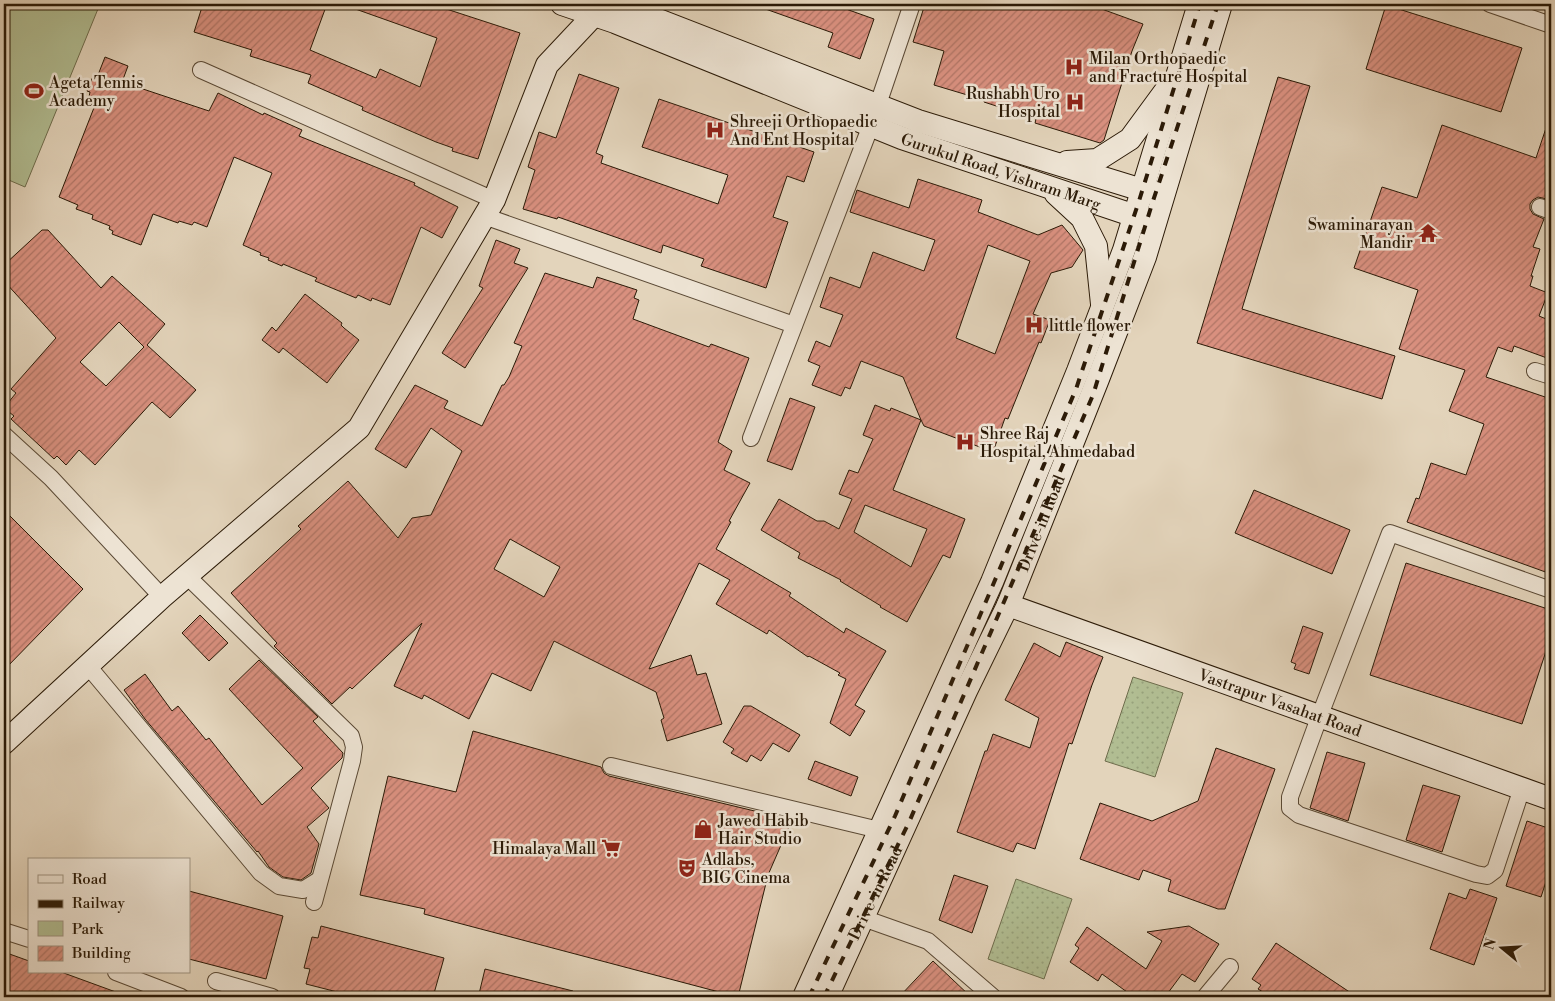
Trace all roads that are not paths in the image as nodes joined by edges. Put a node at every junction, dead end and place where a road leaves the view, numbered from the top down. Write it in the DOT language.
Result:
graph roads {
  1 [pos="562,4"];
  2 [pos="617,4"];
  3 [pos="912,4"];
  4 [pos="1199,4"];
  5 [pos="1221,4"];
  6 [pos="1490,4"];
  7 [pos="596,10"];
  8 [pos="1551,25"];
  9 [pos="201,70"];
  10 [pos="1177,75"];
  11 [pos="874,116"];
  12 [pos="1056,164"];
  13 [pos="1048,187"];
  14 [pos="1152,193"];
  15 [pos="489,208"];
  16 [pos="1144,220"];
  17 [pos="1102,308"];
  18 [pos="794,325"];
  19 [pos="1535,371"];
  20 [pos="1551,376"];
  21 [pos="4,435"];
  22 [pos="751,438"];
  23 [pos="187,576"];
  24 [pos="1551,590"];
  25 [pos="162,597"];
  26 [pos="1008,604"];
  27 [pos="88,666"];
  28 [pos="1320,715"];
  29 [pos="4,743"];
  30 [pos="610,766"];
  31 [pos="1522,788"];
  32 [pos="1551,799"];
  33 [pos="879,830"];
  34 [pos="319,880"];
  35 [pos="314,902"];
  36 [pos="863,918"];
  37 [pos="4,930"];
  38 [pos="28,939"];
  39 [pos="1230,967"];
  40 [pos="121,974"];
  41 [pos="216,982"];
  42 [pos="181,997"];
  43 [pos="272,997"];
  44 [pos="804,997"];
  45 [pos="827,997"];
  46 [pos="993,997"];
  47 [pos="1205,997"];
  1 -- 7 [label="street, Gurukul Road, Vishram Marg"];
  2 -- 11 [label="street, Gurukul Road, Vishram Marg"];
  3 -- 11 [label="street"];
  4 -- 10 [label="street, Drive-in Road"];
  5 -- 14 [label="street, Drive-in Road"];
  6 -- 8 [label="street"];
  7 -- 11 [label="street, Gurukul Road, Vishram Marg"];
  7 -- 15 [label="street"];
  9 -- 15 [label="street"];
  10 -- 12 [label="street"];
  10 -- 14 [label="street, Drive-in Road"];
  11 -- 12 [label="street, Gurukul Road, Vishram Marg"];
  11 -- 13 [label="street, Gurukul Road, Vishram Marg"];
  11 -- 18 [label="street"];
  12 -- 14 [label="street, Gurukul Road, Vishram Marg"];
  13 -- 16 [label="street, Gurukul Road, Vishram Marg"];
  13 -- 17 [label="street"];
  14 -- 16 [label="street, Drive-in Road"];
  15 -- 18 [label="street"];
  15 -- 23 [label="street"];
  16 -- 17 [label="street, Drive-in Road"];
  16 -- 26 [label="street, Drive-in Road"];
  17 -- 33 [label="street, Drive-in Road"];
  18 -- 22 [label="street"];
  19 -- 20 [label="street"];
  21 -- 25 [label="street"];
  23 -- 25 [label="street"];
  23 -- 34 [label="street"];
  24 -- 28 [label="street"];
  25 -- 27 [label="street"];
  26 -- 28 [label="street, Vastrapur Vasahat Road"];
  26 -- 36 [label="street, Drive-in Road"];
  27 -- 29 [label="street"];
  27 -- 34 [label="street"];
  28 -- 31 [label="street, Vastrapur Vasahat Road"];
  28 -- 31 [label="street"];
  30 -- 33 [label="street"];
  31 -- 32 [label="street, Vastrapur Vasahat Road"];
  33 -- 44 [label="street, Drive-in Road"];
  34 -- 35 [label="street"];
  36 -- 45 [label="street, Drive-in Road"];
  36 -- 46 [label="street"];
  37 -- 38 [label="street"];
  39 -- 47 [label="street"];
  40 -- 42 [label="street"];
  41 -- 43 [label="street"];
}
